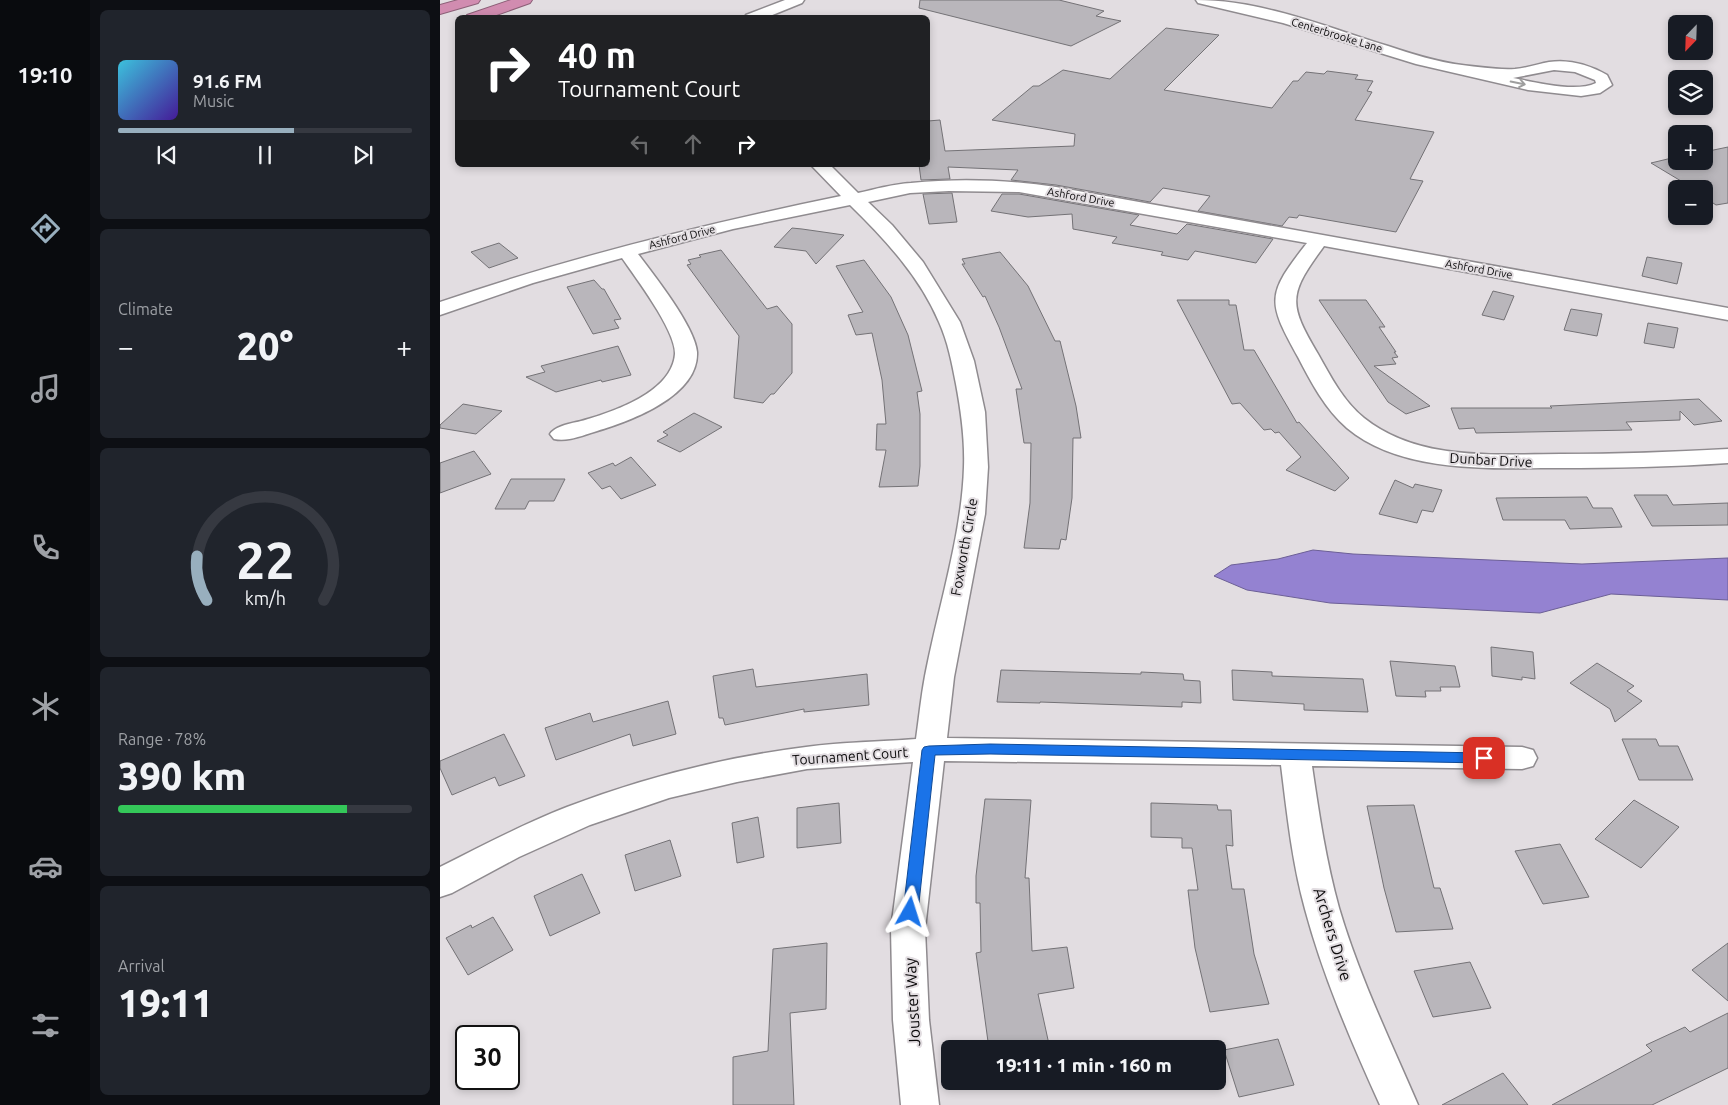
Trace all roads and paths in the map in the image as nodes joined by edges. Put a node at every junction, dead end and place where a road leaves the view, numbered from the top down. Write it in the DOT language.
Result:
graph roads {
  1 [pos="473,0"];
  2 [pos="525,0"];
  3 [pos="797,0"];
  4 [pos="1203,0"];
  5 [pos="1238,2"];
  6 [pos="440,10"];
  7 [pos="481,15"];
  8 [pos="759,15"];
  9 [pos="1471,71"];
  10 [pos="822,167"];
  11 [pos="853,198"];
  12 [pos="1319,240"];
  13 [pos="626,251"];
  14 [pos="440,309"];
  15 [pos="1728,314"];
  16 [pos="562,434"];
  17 [pos="1728,456"];
  18 [pos="929,750"];
  19 [pos="1295,755"];
  20 [pos="1522,758"];
  21 [pos="440,882"];
  22 [pos="920,1105"];
  23 [pos="1399,1105"];
  1 -- 6 [label="highway"];
  2 -- 7 [label="highway"];
  3 -- 8 [label="street"];
  4 -- 5 [label="street, Centerbrooke Lane"];
  5 -- 9 [label="street, Centerbrooke Lane"];
  9 -- 9 [label="street, Centerbrooke Lane, one-way"];
  10 -- 11 [label="street, Foxworth Circle"];
  11 -- 12 [label="street, Ashford Drive"];
  11 -- 13 [label="street, Ashford Drive"];
  11 -- 18 [label="street, Foxworth Circle"];
  12 -- 15 [label="street, Ashford Drive"];
  12 -- 17 [label="street, Dunbar Drive"];
  13 -- 14 [label="street, Ashford Drive"];
  13 -- 16 [label="street"];
  18 -- 19 [label="street, Tournament Court"];
  18 -- 21 [label="street, Tournament Court"];
  18 -- 22 [label="street, Jouster Way"];
  19 -- 20 [label="street, Tournament Court"];
  19 -- 23 [label="street, Archers Drive"];
}
